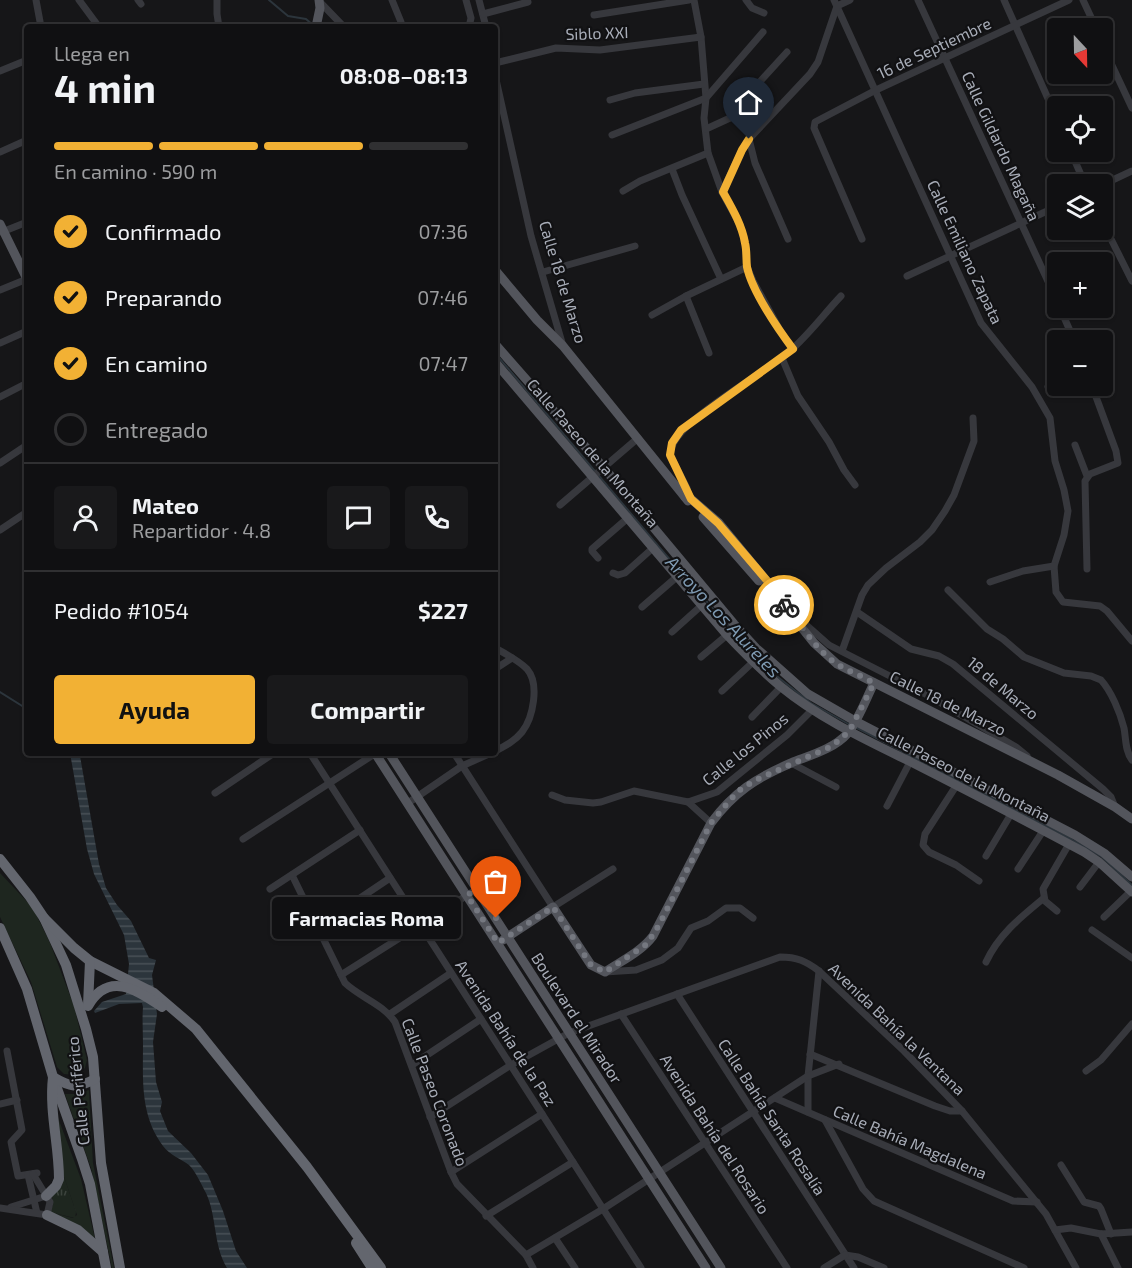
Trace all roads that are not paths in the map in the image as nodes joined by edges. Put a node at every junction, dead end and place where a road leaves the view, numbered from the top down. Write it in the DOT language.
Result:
graph roads {
  1 [pos="36,0"];
  2 [pos="79,0"];
  3 [pos="217,0"];
  4 [pos="392,0"];
  5 [pos="466,0"];
  6 [pos="479,0"];
  7 [pos="689,0"];
  8 [pos="694,0"];
  9 [pos="746,0"];
  10 [pos="850,0"];
  11 [pos="918,0"];
  12 [pos="1004,0"];
  13 [pos="1069,0"];
  14 [pos="1083,0"];
  15 [pos="319,1"];
  16 [pos="528,2"];
  17 [pos="836,3"];
  18 [pos="764,13"];
  19 [pos="483,14"];
  20 [pos="594,15"];
  21 [pos="1091,18"];
  22 [pos="401,22"];
  23 [pos="40,24"];
  24 [pos="97,24"];
  25 [pos="219,24"];
  26 [pos="317,24"];
  27 [pos="341,24"];
  28 [pos="470,24"];
  29 [pos="485,24"];
  30 [pos="1015,25"];
  31 [pos="763,32"];
  32 [pos="701,37"];
  33 [pos="787,52"];
  34 [pos="946,58"];
  35 [pos="24,61"];
  36 [pos="498,62"];
  37 [pos="1113,67"];
  38 [pos="0,71"];
  39 [pos="704,84"];
  40 [pos="498,89"];
  41 [pos="876,90"];
  42 [pos="1047,96"];
  43 [pos="706,98"];
  44 [pos="610,100"];
  45 [pos="1132,108"];
  46 [pos="706,129"];
  47 [pos="612,135"];
  48 [pos="749,139"];
  49 [pos="24,141"];
  50 [pos="0,152"];
  51 [pos="708,153"];
  52 [pos="672,169"];
  53 [pos="1132,171"];
  54 [pos="1113,180"];
  55 [pos="622,191"];
  56 [pos="723,192"];
  57 [pos="1047,211"];
  58 [pos="24,223"];
  59 [pos="1021,223"];
  60 [pos="1,229"];
  61 [pos="788,239"];
  62 [pos="862,239"];
  63 [pos="1112,240"];
  64 [pos="635,246"];
  65 [pos="951,256"];
  66 [pos="747,267"];
  67 [pos="543,272"];
  68 [pos="24,273"];
  69 [pos="498,274"];
  70 [pos="908,276"];
  71 [pos="721,279"];
  72 [pos="1047,279"];
  73 [pos="24,280"];
  74 [pos="1132,281"];
  75 [pos="0,290"];
  76 [pos="686,296"];
  77 [pos="841,296"];
  78 [pos="652,315"];
  79 [pos="24,332"];
  80 [pos="0,343"];
  81 [pos="564,346"];
  82 [pos="498,348"];
  83 [pos="793,349"];
  84 [pos="710,353"];
  85 [pos="782,358"];
  86 [pos="498,365"];
  87 [pos="24,385"];
  88 [pos="1096,396"];
  89 [pos="0,397"];
  90 [pos="973,418"];
  91 [pos="638,438"];
  92 [pos="1075,445"];
  93 [pos="24,447"];
  94 [pos="0,463"];
  95 [pos="598,473"];
  96 [pos="1087,476"];
  97 [pos="855,485"];
  98 [pos="688,499"];
  99 [pos="560,505"];
  100 [pos="24,514"];
  101 [pos="629,517"];
  102 [pos="0,530"];
  103 [pos="654,547"];
  104 [pos="598,558"];
  105 [pos="1054,566"];
  106 [pos="1087,569"];
  107 [pos="614,573"];
  108 [pos="679,575"];
  109 [pos="990,582"];
  110 [pos="948,590"];
  111 [pos="702,605"];
  112 [pos="642,607"];
  113 [pos="857,612"];
  114 [pos="796,619"];
  115 [pos="672,632"];
  116 [pos="727,635"];
  117 [pos="1132,641"];
  118 [pos="498,650"];
  119 [pos="842,651"];
  120 [pos="701,657"];
  121 [pos="512,658"];
  122 [pos="753,662"];
  123 [pos="498,667"];
  124 [pos="874,683"];
  125 [pos="781,687"];
  126 [pos="722,691"];
  127 [pos="812,710"];
  128 [pos="752,717"];
  129 [pos="852,727"];
  130 [pos="498,749"];
  131 [pos="270,756"];
  132 [pos="312,756"];
  133 [pos="370,756"];
  134 [pos="377,756"];
  135 [pos="391,756"];
  136 [pos="456,756"];
  137 [pos="484,756"];
  138 [pos="1132,760"];
  139 [pos="910,762"];
  140 [pos="791,763"];
  141 [pos="1037,765"];
  142 [pos="462,766"];
  143 [pos="329,783"];
  144 [pos="956,786"];
  145 [pos="836,787"];
  146 [pos="215,793"];
  147 [pos="552,795"];
  148 [pos="417,797"];
  149 [pos="688,802"];
  150 [pos="408,803"];
  151 [pos="887,806"];
  152 [pos="1115,807"];
  153 [pos="1011,814"];
  154 [pos="1132,819"];
  155 [pos="711,823"];
  156 [pos="360,830"];
  157 [pos="1043,831"];
  158 [pos="243,839"];
  159 [pos="1069,844"];
  160 [pos="986,856"];
  161 [pos="0,860"];
  162 [pos="1099,862"];
  163 [pos="613,869"];
  164 [pos="1018,869"];
  165 [pos="292,875"];
  166 [pos="1132,877"];
  167 [pos="390,878"];
  168 [pos="979,881"];
  169 [pos="1080,887"];
  170 [pos="270,889"];
  171 [pos="477,889"];
  172 [pos="1131,892"];
  173 [pos="467,895"];
  174 [pos="1044,898"];
  175 [pos="553,907"];
  176 [pos="1057,911"];
  177 [pos="1104,917"];
  178 [pos="44,918"];
  179 [pos="753,918"];
  180 [pos="420,925"];
  181 [pos="317,927"];
  182 [pos="0,928"];
  183 [pos="1092,930"];
  184 [pos="508,937"];
  185 [pos="498,943"];
  186 [pos="1132,948"];
  187 [pos="1129,956"];
  188 [pos="90,961"];
  189 [pos="986,962"];
  190 [pos="819,971"];
  191 [pos="605,972"];
  192 [pos="451,973"];
  193 [pos="341,975"];
  194 [pos="125,982"];
  195 [pos="677,994"];
  196 [pos="88,1006"];
  197 [pos="390,1014"];
  198 [pos="621,1014"];
  199 [pos="481,1019"];
  200 [pos="1132,1024"];
  201 [pos="86,1029"];
  202 [pos="569,1033"];
  203 [pos="560,1038"];
  204 [pos="7,1051"];
  205 [pos="810,1054"];
  206 [pos="839,1064"];
  207 [pos="412,1065"];
  208 [pos="511,1065"];
  209 [pos="10,1068"];
  210 [pos="0,1069"];
  211 [pos="1086,1071"];
  212 [pos="808,1076"];
  213 [pos="53,1077"];
  214 [pos="95,1080"];
  215 [pos="775,1098"];
  216 [pos="17,1100"];
  217 [pos="0,1104"];
  218 [pos="962,1111"];
  219 [pos="752,1112"];
  220 [pos="808,1112"];
  221 [pos="542,1114"];
  222 [pos="430,1117"];
  223 [pos="825,1120"];
  224 [pos="704,1142"];
  225 [pos="573,1162"];
  226 [pos="1061,1165"];
  227 [pos="659,1172"];
  228 [pos="451,1173"];
  229 [pos="32,1174"];
  230 [pos="650,1178"];
  231 [pos="46,1196"];
  232 [pos="34,1200"];
  233 [pos="1037,1202"];
  234 [pos="4,1208"];
  235 [pos="603,1209"];
  236 [pos="42,1214"];
  237 [pos="486,1216"];
  238 [pos="1056,1230"];
  239 [pos="1132,1232"];
  240 [pos="1101,1234"];
  241 [pos="1111,1234"];
  242 [pos="555,1238"];
  243 [pos="103,1252"];
  244 [pos="526,1255"];
  245 [pos="845,1255"];
  246 [pos="106,1268"];
  247 [pos="120,1268"];
  248 [pos="372,1268"];
  249 [pos="381,1268"];
  250 [pos="533,1268"];
  251 [pos="575,1268"];
  252 [pos="641,1268"];
  253 [pos="706,1268"];
  254 [pos="721,1268"];
  255 [pos="787,1268"];
  256 [pos="824,1268"];
  257 [pos="854,1268"];
  258 [pos="884,1268"];
  259 [pos="1024,1268"];
  260 [pos="1076,1268"];
  261 [pos="1118,1268"];
  1 -- 23 [label="street"];
  2 -- 24 [label="street"];
  3 -- 25 [label="street"];
  4 -- 22 [label="street"];
  5 -- 28 [label="street"];
  6 -- 19 [label="street"];
  7 -- 20 [label="street"];
  8 -- 32 [label="street"];
  9 -- 18 [label="street"];
  10 -- 17 [label="street"];
  11 -- 34 [label="street, Calle Gildardo Magaña"];
  12 -- 30 [label="street"];
  13 -- 30 [label="street, 16 de Septiembre"];
  14 -- 21 [label="street"];
  15 -- 26 [label="main road"];
  15 -- 27 [label="street"];
  16 -- 19 [label="street"];
  17 -- 41 [label="street, Calle Emiliano Zapata"];
  17 -- 48 [label="street"];
  19 -- 29 [label="street"];
  30 -- 34 [label="street, 16 de Septiembre"];
  30 -- 42 [label="street"];
  31 -- 43 [label="street"];
  32 -- 36 [label="street, Siblo XXI"];
  32 -- 39 [label="street"];
  33 -- 46 [label="street"];
  34 -- 41 [label="street, 16 de Septiembre"];
  34 -- 59 [label="street, Calle Gildardo Magaña"];
  35 -- 38 [label="street"];
  37 -- 45 [label="street"];
  39 -- 43 [label="street"];
  39 -- 44 [label="street"];
  40 -- 67 [label="street, Calle 18 de Marzo"];
  41 -- 62 [label="street, 16 de Septiembre"];
  41 -- 65 [label="street, Calle Emiliano Zapata"];
  43 -- 46 [label="street"];
  43 -- 47 [label="street"];
  46 -- 51 [label="street"];
  48 -- 56 [label="street"];
  48 -- 61 [label="street"];
  49 -- 50 [label="street"];
  51 -- 52 [label="street"];
  51 -- 56 [label="street"];
  52 -- 55 [label="street"];
  52 -- 71 [label="street"];
  53 -- 54 [label="street"];
  56 -- 66 [label="street"];
  57 -- 59 [label="street"];
  58 -- 60 [label="street"];
  59 -- 65 [label="street"];
  59 -- 72 [label="street, Calle Gildardo Magaña"];
  60 -- 68 [label="main road"];
  63 -- 74 [label="street"];
  64 -- 67 [label="street"];
  65 -- 70 [label="street"];
  65 -- 105 [label="street, Calle Emiliano Zapata"];
  66 -- 71 [label="street"];
  66 -- 83 [label="street"];
  67 -- 81 [label="street, Calle 18 de Marzo"];
  69 -- 81 [label="main road"];
  71 -- 76 [label="street"];
  73 -- 75 [label="street"];
  76 -- 78 [label="street"];
  76 -- 84 [label="street"];
  77 -- 83 [label="street"];
  79 -- 80 [label="street"];
  81 -- 91 [label="main road, Calle 18 de Marzo"];
  82 -- 95 [label="main road"];
  83 -- 85 [label="street"];
  85 -- 97 [label="street"];
  85 -- 98 [label="street"];
  86 -- 95 [label="main road, Calle Paseo de la Montaña"];
  87 -- 89 [label="street"];
  88 -- 96 [label="street"];
  90 -- 113 [label="street"];
  91 -- 95 [label="street"];
  91 -- 98 [label="main road, Calle 18 de Marzo"];
  92 -- 96 [label="street"];
  93 -- 94 [label="street"];
  95 -- 99 [label="street"];
  95 -- 101 [label="main road, Calle Paseo de la Montaña"];
  95 -- 129 [label="main road, Calle Paseo de la Montaña"];
  96 -- 106 [label="street"];
  98 -- 114 [label="main road, Calle 18 de Marzo"];
  100 -- 102 [label="street"];
  101 -- 103 [label="main road, Calle Paseo de la Montaña"];
  101 -- 104 [label="street"];
  103 -- 107 [label="street"];
  103 -- 108 [label="main road, Calle Paseo de la Montaña"];
  105 -- 109 [label="street"];
  105 -- 117 [label="street, Calle Emiliano Zapata"];
  108 -- 111 [label="main road, Calle Paseo de la Montaña"];
  108 -- 112 [label="street"];
  110 -- 138 [label="street"];
  111 -- 115 [label="street"];
  111 -- 116 [label="main road, Calle Paseo de la Montaña"];
  113 -- 119 [label="street"];
  113 -- 152 [label="street, 18 de Marzo"];
  114 -- 119 [label="street, Calle 18 de Marzo"];
  114 -- 124 [label="main road, Calle 18 de Marzo"];
  116 -- 120 [label="street"];
  116 -- 122 [label="main road, Calle Paseo de la Montaña"];
  118 -- 121 [label="street"];
  119 -- 141 [label="street, Calle 18 de Marzo"];
  121 -- 123 [label="street"];
  121 -- 130 [label="street"];
  122 -- 125 [label="main road, Calle Paseo de la Montaña"];
  122 -- 126 [label="street"];
  124 -- 129 [label="main road"];
  124 -- 141 [label="main road, Calle 18 de Marzo"];
  125 -- 127 [label="main road, Calle Paseo de la Montaña"];
  125 -- 128 [label="street"];
  127 -- 129 [label="main road, Calle Paseo de la Montaña"];
  127 -- 149 [label="street, Calle los Pinos"];
  129 -- 139 [label="main road, Calle Paseo de la Montaña"];
  129 -- 140 [label="main road"];
  129 -- 166 [label="main road, Calle Paseo de la Montaña"];
  131 -- 146 [label="street"];
  132 -- 143 [label="street, Avenida Bahía de la Paz"];
  133 -- 143 [label="street"];
  134 -- 150 [label="main road, Boulevard el Mirador"];
  135 -- 148 [label="main road, Boulevard el Mirador"];
  136 -- 142 [label="street"];
  137 -- 142 [label="street"];
  139 -- 144 [label="main road, Calle Paseo de la Montaña"];
  139 -- 151 [label="street"];
  140 -- 145 [label="street"];
  140 -- 155 [label="main road"];
  141 -- 152 [label="main road, Calle 18 de Marzo"];
  142 -- 148 [label="street"];
  142 -- 175 [label="street"];
  143 -- 156 [label="street, Avenida Bahía de la Paz"];
  143 -- 158 [label="street"];
  144 -- 153 [label="main road, Calle Paseo de la Montaña"];
  144 -- 168 [label="street"];
  147 -- 149 [label="street"];
  148 -- 150 [label="street"];
  148 -- 171 [label="main road, Boulevard el Mirador"];
  149 -- 155 [label="street"];
  150 -- 173 [label="main road, Boulevard el Mirador"];
  152 -- 154 [label="main road, Calle 18 de Marzo"];
  153 -- 157 [label="main road, Calle Paseo de la Montaña"];
  153 -- 160 [label="street"];
  155 -- 191 [label="main road"];
  156 -- 165 [label="street"];
  156 -- 167 [label="street, Avenida Bahía de la Paz"];
  157 -- 159 [label="main road, Calle Paseo de la Montaña"];
  157 -- 164 [label="street"];
  159 -- 162 [label="main road, Calle Paseo de la Montaña"];
  159 -- 174 [label="street"];
  161 -- 178 [label="highway, Calle Periférico"];
  162 -- 169 [label="street"];
  162 -- 172 [label="main road, Calle Paseo de la Montaña"];
  163 -- 175 [label="street"];
  165 -- 170 [label="street"];
  165 -- 181 [label="street, Calle Paseo Coronado"];
  167 -- 180 [label="street, Avenida Bahía de la Paz"];
  167 -- 181 [label="street"];
  171 -- 173 [label="street"];
  171 -- 184 [label="main road, Boulevard el Mirador"];
  172 -- 177 [label="street"];
  173 -- 180 [label="street"];
  173 -- 185 [label="main road, Boulevard el Mirador"];
  174 -- 176 [label="street"];
  174 -- 189 [label="street"];
  175 -- 184 [label="main road"];
  175 -- 191 [label="main road"];
  178 -- 188 [label="highway"];
  178 -- 201 [label="highway, Calle Periférico"];
  179 -- 191 [label="street"];
  180 -- 192 [label="street, Avenida Bahía de la Paz"];
  180 -- 193 [label="street"];
  181 -- 193 [label="street, Calle Paseo Coronado"];
  182 -- 213 [label="highway, Calle Periférico"];
  183 -- 187 [label="street"];
  184 -- 185 [label="main road"];
  184 -- 202 [label="main road, Boulevard el Mirador"];
  185 -- 203 [label="main road, Boulevard el Mirador"];
  186 -- 187 [label="street"];
  188 -- 194 [label="highway"];
  188 -- 196 [label="highway"];
  190 -- 195 [label="street, Avenida Bahía la Ventana"];
  190 -- 205 [label="street"];
  190 -- 218 [label="street, Avenida Bahía la Ventana"];
  192 -- 197 [label="street"];
  192 -- 199 [label="street, Avenida Bahía de la Paz"];
  193 -- 197 [label="street, Calle Paseo Coronado"];
  194 -- 196 [label="highway"];
  194 -- 248 [label="highway"];
  194 -- 249 [label="highway"];
  195 -- 198 [label="street, Avenida Bahía la Ventana"];
  195 -- 219 [label="street, Calle Bahía Santa Rosalía"];
  196 -- 201 [label="highway"];
  197 -- 207 [label="street, Calle Paseo Coronado"];
  198 -- 202 [label="street, Avenida Bahía la Ventana"];
  198 -- 224 [label="street, Avenida Bahía del Rosario"];
  199 -- 207 [label="street"];
  199 -- 208 [label="street, Avenida Bahía de la Paz"];
  200 -- 211 [label="street"];
  201 -- 214 [label="highway, Calle Periférico"];
  202 -- 203 [label="street, Avenida Bahía la Ventana"];
  202 -- 227 [label="main road, Boulevard el Mirador"];
  203 -- 208 [label="street, Avenida Bahía la Ventana"];
  203 -- 230 [label="main road, Boulevard el Mirador"];
  204 -- 209 [label="street"];
  205 -- 206 [label="street"];
  205 -- 212 [label="street"];
  206 -- 212 [label="street"];
  206 -- 218 [label="street"];
  207 -- 222 [label="street, Calle Paseo Coronado"];
  208 -- 221 [label="street, Avenida Bahía de la Paz"];
  208 -- 222 [label="street, Avenida Bahía la Ventana"];
  209 -- 210 [label="street"];
  209 -- 216 [label="street"];
  212 -- 215 [label="street"];
  212 -- 220 [label="street"];
  213 -- 214 [label="highway"];
  213 -- 231 [label="highway"];
  213 -- 243 [label="highway, Calle Periférico"];
  214 -- 247 [label="highway, Calle Periférico"];
  215 -- 219 [label="street"];
  215 -- 220 [label="street, Calle Bahía Magdalena"];
  216 -- 217 [label="street"];
  216 -- 229 [label="street"];
  218 -- 233 [label="street, Avenida Bahía la Ventana"];
  219 -- 224 [label="street"];
  219 -- 245 [label="street, Calle Bahía Santa Rosalía"];
  220 -- 223 [label="street, Calle Bahía Magdalena"];
  221 -- 225 [label="street, Avenida Bahía de la Paz"];
  221 -- 228 [label="street"];
  222 -- 228 [label="street, Calle Paseo Coronado"];
  223 -- 233 [label="street, Calle Bahía Magdalena"];
  223 -- 259 [label="street"];
  224 -- 227 [label="street"];
  224 -- 255 [label="street, Avenida Bahía del Rosario"];
  225 -- 235 [label="street, Avenida Bahía de la Paz"];
  225 -- 237 [label="street"];
  226 -- 241 [label="street"];
  227 -- 230 [label="street"];
  227 -- 254 [label="main road, Boulevard el Mirador"];
  228 -- 237 [label="street, Calle Paseo Coronado"];
  229 -- 231 [label="street"];
  229 -- 232 [label="street"];
  230 -- 235 [label="street"];
  230 -- 253 [label="main road, Boulevard el Mirador"];
  231 -- 232 [label="street"];
  231 -- 236 [label="street"];
  232 -- 234 [label="street"];
  232 -- 236 [label="street"];
  233 -- 238 [label="street, Avenida Bahía la Ventana"];
  234 -- 236 [label="street"];
  235 -- 242 [label="street"];
  235 -- 252 [label="street, Avenida Bahía de la Paz"];
  236 -- 243 [label="highway"];
  237 -- 244 [label="street, Calle Paseo Coronado"];
  238 -- 240 [label="street"];
  238 -- 260 [label="street, Avenida Bahía la Ventana"];
  239 -- 241 [label="street"];
  240 -- 241 [label="street"];
  240 -- 261 [label="street"];
  242 -- 244 [label="street"];
  242 -- 251 [label="street"];
  243 -- 246 [label="highway, Calle Periférico"];
  244 -- 250 [label="street, Calle Paseo Coronado"];
  245 -- 256 [label="street"];
  245 -- 257 [label="street, Calle Bahía Santa Rosalía"];
  245 -- 258 [label="street"];
}
